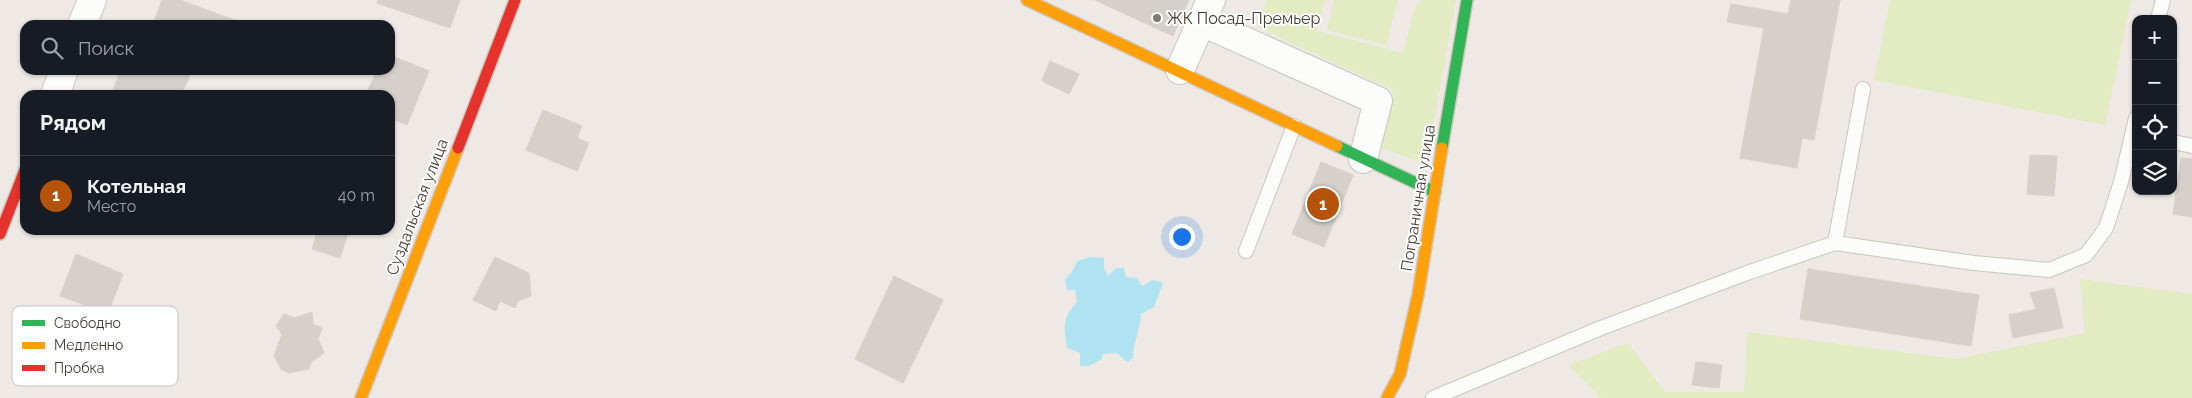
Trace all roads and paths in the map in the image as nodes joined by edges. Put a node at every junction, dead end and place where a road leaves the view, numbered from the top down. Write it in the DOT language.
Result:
graph roads {
  1 [pos="92,0"];
  2 [pos="515,0"];
  3 [pos="1027,0"];
  4 [pos="1468,0"];
  5 [pos="2163,0"];
  6 [pos="1206,11"];
  7 [pos="2159,15"];
  8 [pos="84,20"];
  9 [pos="1180,70"];
  10 [pos="62,75"];
  11 [pos="1863,89"];
  12 [pos="56,90"];
  13 [pos="1294,126"];
  14 [pos="2132,143"];
  15 [pos="2177,143"];
  16 [pos="2192,146"];
  17 [pos="1363,159"];
  18 [pos="20,183"];
  19 [pos="1435,192"];
  20 [pos="0,234"];
  21 [pos="1835,243"];
  22 [pos="1246,252"];
  23 [pos="361,398"];
  24 [pos="1387,398"];
  25 [pos="1433,398"];
  1 -- 8 [label="street"];
  2 -- 23 [label="street, Суздальская улица"];
  3 -- 9 [label="street"];
  4 -- 19 [label="street, Пограничная улица"];
  5 -- 7 [label="lane"];
  6 -- 9 [label="street"];
  6 -- 17 [label="street"];
  9 -- 13 [label="street"];
  10 -- 12 [label="street"];
  11 -- 21 [label="lane"];
  13 -- 17 [label="street"];
  13 -- 22 [label="lane"];
  14 -- 21 [label="lane"];
  15 -- 16 [label="lane"];
  17 -- 19 [label="street"];
  18 -- 20 [label="street"];
  19 -- 24 [label="street, Пограничная улица"];
  21 -- 25 [label="lane"];
}
